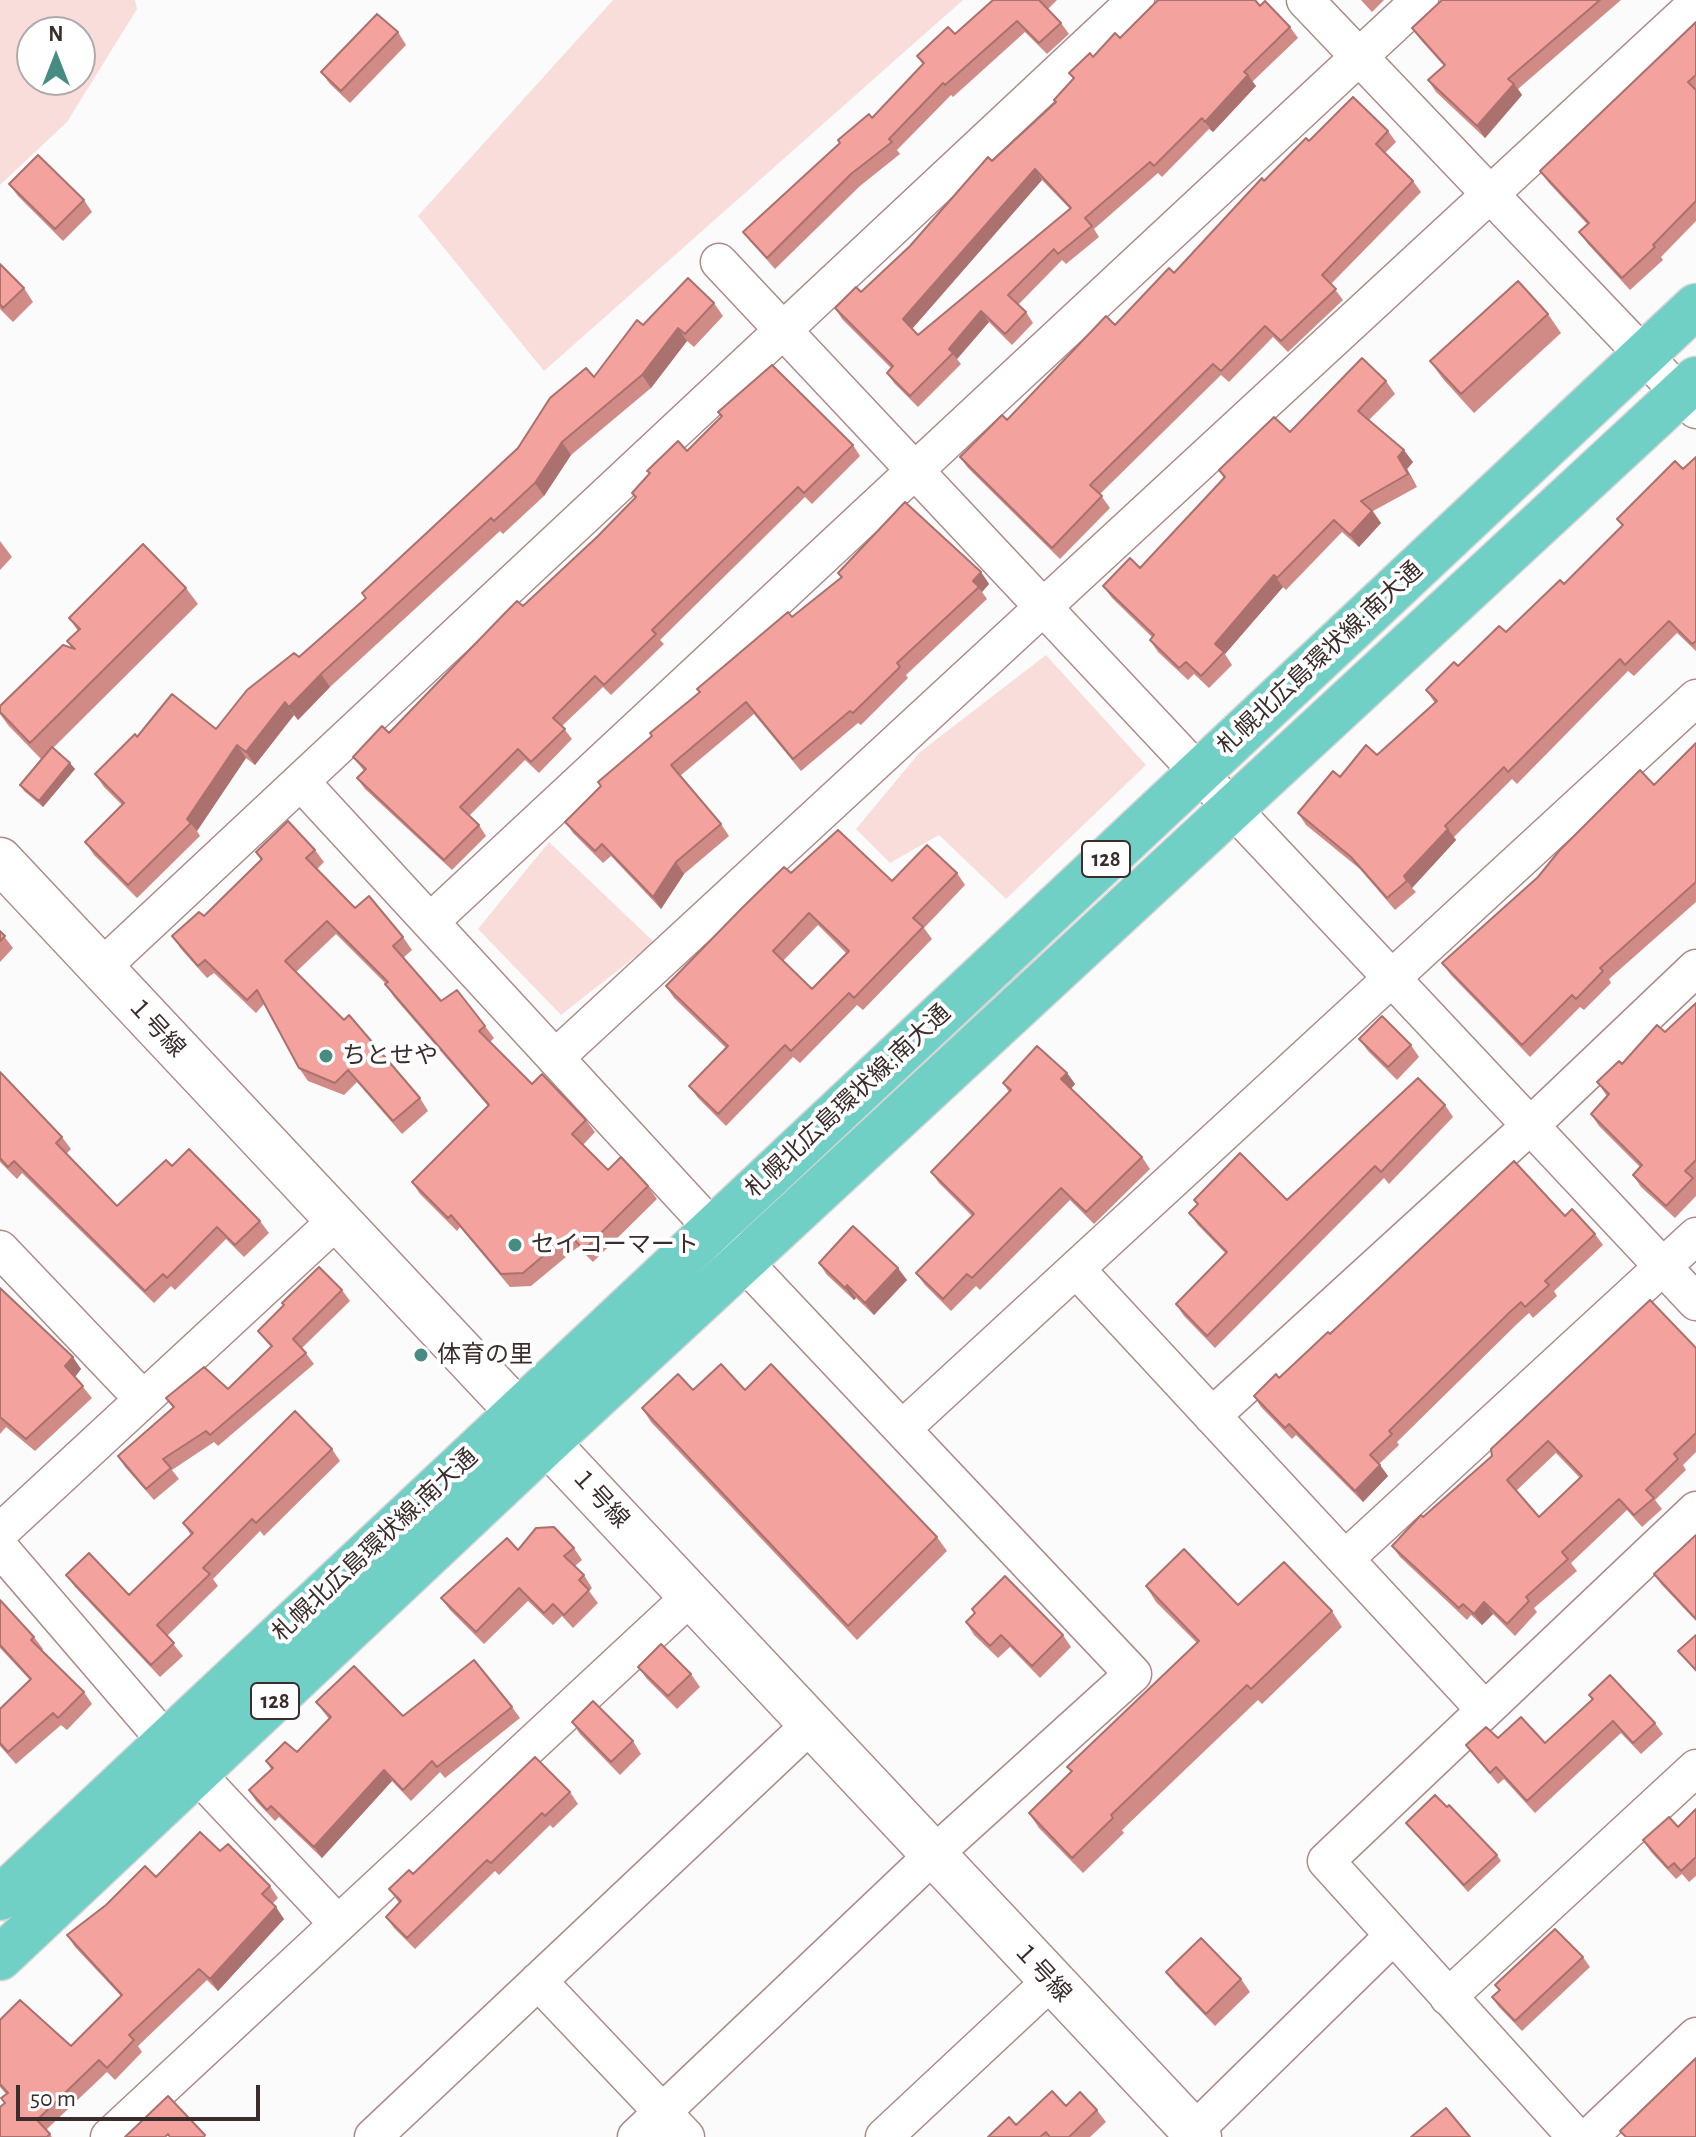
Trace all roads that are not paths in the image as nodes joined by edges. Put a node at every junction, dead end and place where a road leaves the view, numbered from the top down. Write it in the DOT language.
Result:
graph roads {
  1 [pos="1136,0"];
  2 [pos="1305,0"];
  3 [pos="1420,0"];
  4 [pos="1696,4"];
  5 [pos="1359,57"];
  6 [pos="1490,195"];
  7 [pos="719,262"];
  8 [pos="1696,306"];
  9 [pos="783,330"];
  10 [pos="1643,355"];
  11 [pos="1691,394"];
  12 [pos="915,472"];
  13 [pos="1043,608"];
  14 [pos="1696,698"];
  15 [pos="1197,773"];
  16 [pos="301,782"];
  17 [pos="1233,808"];
  18 [pos="2,866"];
  19 [pos="430,922"];
  20 [pos="101,968"];
  21 [pos="1696,968"];
  22 [pos="1393,978"];
  23 [pos="555,1058"];
  24 [pos="1531,1125"];
  25 [pos="337,1220"];
  26 [pos="712,1228"];
  27 [pos="1696,1236"];
  28 [pos="0,1249"];
  29 [pos="744,1261"];
  30 [pos="1663,1267"];
  31 [pos="1076,1269"];
  32 [pos="1696,1302"];
  33 [pos="143,1399"];
  34 [pos="516,1413"];
  35 [pos="1212,1416"];
  36 [pos="902,1429"];
  37 [pos="548,1442"];
  38 [pos="1696,1510"];
  39 [pos="0,1532"];
  40 [pos="0,1548"];
  41 [pos="1345,1559"];
  42 [pos="690,1597"];
  43 [pos="1485,1710"];
  44 [pos="811,1724"];
  45 [pos="166,1741"];
  46 [pos="1696,1768"];
  47 [pos="197,1774"];
  48 [pos="933,1855"];
  49 [pos="0,1898"];
  50 [pos="338,1924"];
  51 [pos="1393,1936"];
  52 [pos="0,1958"];
  53 [pos="538,1981"];
  54 [pos="1051,1981"];
  55 [pos="1448,1997"];
  56 [pos="1696,2036"];
  57 [pos="674,2125"];
  58 [pos="1193,2135"];
  59 [pos="109,2137"];
  60 [pos="373,2137"];
  61 [pos="636,2137"];
  62 [pos="884,2137"];
  63 [pos="1576,2137"];
  64 [pos="1589,2137"];
  1 -- 9 [label="street"];
  2 -- 5 [label="street"];
  3 -- 5 [label="street"];
  4 -- 6 [label="street"];
  5 -- 6 [label="street"];
  5 -- 12 [label="street"];
  6 -- 10 [label="street"];
  6 -- 13 [label="street"];
  7 -- 9 [label="street"];
  8 -- 10 [label="main road, 札幌北広島環状線;南大通 / 128"];
  9 -- 12 [label="street"];
  9 -- 16 [label="street"];
  10 -- 11 [label="street"];
  10 -- 15 [label="main road, 札幌北広島環状線;南大通 / 128"];
  11 -- 17 [label="main road, 札幌北広島環状線;南大通 / 128"];
  12 -- 13 [label="street"];
  12 -- 19 [label="street"];
  13 -- 15 [label="street"];
  13 -- 23 [label="street"];
  14 -- 22 [label="street"];
  15 -- 17 [label="street"];
  15 -- 26 [label="main road, 札幌北広島環状線;南大通 / 128"];
  16 -- 19 [label="street"];
  16 -- 20 [label="street"];
  17 -- 22 [label="street"];
  17 -- 29 [label="main road, 札幌北広島環状線;南大通 / 128"];
  18 -- 20 [label="street, １号線"];
  19 -- 23 [label="street"];
  20 -- 25 [label="street, １号線"];
  21 -- 24 [label="street"];
  22 -- 24 [label="street"];
  22 -- 31 [label="street"];
  23 -- 26 [label="street"];
  24 -- 30 [label="street"];
  24 -- 35 [label="street"];
  25 -- 33 [label="street"];
  25 -- 34 [label="street, １号線"];
  26 -- 29 [label="street"];
  26 -- 34 [label="main road, 札幌北広島環状線;南大通 / 128"];
  27 -- 30 [label="street"];
  28 -- 33 [label="street"];
  29 -- 36 [label="street"];
  29 -- 37 [label="main road, 札幌北広島環状線;南大通 / 128"];
  30 -- 32 [label="street"];
  30 -- 41 [label="street"];
  31 -- 35 [label="street"];
  31 -- 36 [label="street"];
  33 -- 39 [label="street"];
  34 -- 37 [label="street, １号線"];
  34 -- 45 [label="main road, 札幌北広島環状線;南大通 / 128"];
  35 -- 41 [label="street"];
  36 -- 48 [label="street"];
  37 -- 42 [label="street, １号線"];
  37 -- 47 [label="main road, 札幌北広島環状線;南大通 / 128"];
  38 -- 43 [label="street"];
  40 -- 45 [label="street"];
  41 -- 43 [label="street"];
  42 -- 44 [label="street, １号線"];
  42 -- 50 [label="street"];
  43 -- 51 [label="street"];
  44 -- 48 [label="street, １号線"];
  44 -- 53 [label="street"];
  45 -- 47 [label="street"];
  45 -- 49 [label="main road, 札幌北広島環状線;南大通 / 128"];
  46 -- 55 [label="street"];
  47 -- 50 [label="street"];
  47 -- 52 [label="main road, 札幌北広島環状線;南大通 / 128"];
  48 -- 54 [label="street, １号線"];
  48 -- 57 [label="street"];
  50 -- 59 [label="street"];
  51 -- 55 [label="street"];
  51 -- 58 [label="street"];
  53 -- 57 [label="street"];
  53 -- 60 [label="street"];
  54 -- 58 [label="street, １号線"];
  54 -- 62 [label="street"];
  55 -- 63 [label="street"];
  56 -- 64 [label="street"];
  57 -- 61 [label="street"];
}
